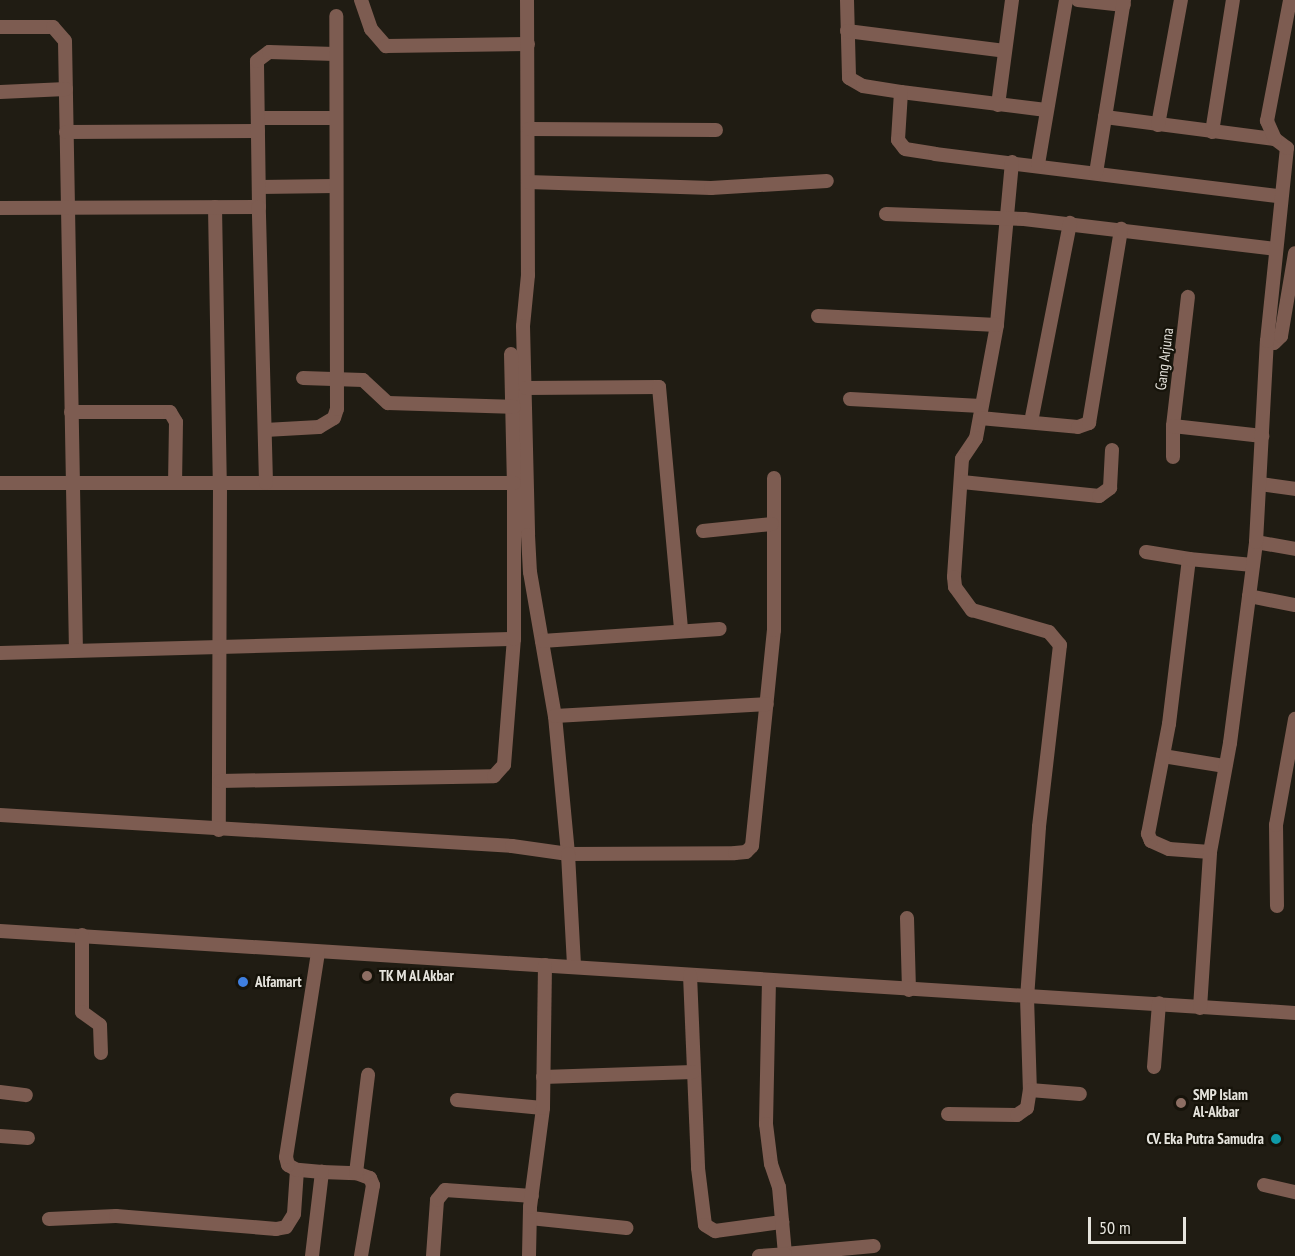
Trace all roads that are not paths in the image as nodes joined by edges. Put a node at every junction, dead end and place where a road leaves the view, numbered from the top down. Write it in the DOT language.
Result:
graph roads {
  1 [pos="361,0"];
  2 [pos="527,0"];
  3 [pos="847,0"];
  4 [pos="1012,0"];
  5 [pos="1066,0"];
  6 [pos="1078,0"];
  7 [pos="1181,0"];
  8 [pos="1233,0"];
  9 [pos="1290,0"];
  10 [pos="1124,2"];
  11 [pos="336,16"];
  12 [pos="0,27"];
  13 [pos="847,31"];
  14 [pos="528,44"];
  15 [pos="1005,51"];
  16 [pos="335,54"];
  17 [pos="66,89"];
  18 [pos="0,92"];
  19 [pos="901,92"];
  20 [pos="998,105"];
  21 [pos="1046,110"];
  22 [pos="1105,117"];
  23 [pos="334,118"];
  24 [pos="258,125"];
  25 [pos="1158,125"];
  26 [pos="529,129"];
  27 [pos="717,130"];
  28 [pos="66,132"];
  29 [pos="1212,132"];
  30 [pos="1275,139"];
  31 [pos="1291,149"];
  32 [pos="1012,162"];
  33 [pos="1038,164"];
  34 [pos="1096,173"];
  35 [pos="826,181"];
  36 [pos="528,182"];
  37 [pos="259,186"];
  38 [pos="335,186"];
  39 [pos="1279,196"];
  40 [pos="66,207"];
  41 [pos="215,207"];
  42 [pos="259,207"];
  43 [pos="0,208"];
  44 [pos="886,214"];
  45 [pos="1010,220"];
  46 [pos="1070,224"];
  47 [pos="1121,229"];
  48 [pos="1275,249"];
  49 [pos="1295,253"];
  50 [pos="1292,294"];
  51 [pos="1188,297"];
  52 [pos="818,316"];
  53 [pos="997,324"];
  54 [pos="1267,341"];
  55 [pos="511,354"];
  56 [pos="303,378"];
  57 [pos="339,380"];
  58 [pos="526,388"];
  59 [pos="850,399"];
  60 [pos="514,407"];
  61 [pos="71,412"];
  62 [pos="981,412"];
  63 [pos="1031,422"];
  64 [pos="1173,426"];
  65 [pos="265,430"];
  66 [pos="1262,436"];
  67 [pos="1112,450"];
  68 [pos="1173,457"];
  69 [pos="774,478"];
  70 [pos="72,482"];
  71 [pos="962,482"];
  72 [pos="0,483"];
  73 [pos="175,483"];
  74 [pos="266,483"];
  75 [pos="514,483"];
  76 [pos="1260,484"];
  77 [pos="220,486"];
  78 [pos="1295,489"];
  79 [pos="772,524"];
  80 [pos="703,531"];
  81 [pos="1256,542"];
  82 [pos="1295,549"];
  83 [pos="1146,552"];
  84 [pos="1189,559"];
  85 [pos="1253,565"];
  86 [pos="1249,597"];
  87 [pos="1295,605"];
  88 [pos="720,629"];
  89 [pos="681,630"];
  90 [pos="514,639"];
  91 [pos="542,641"];
  92 [pos="76,650"];
  93 [pos="220,650"];
  94 [pos="0,653"];
  95 [pos="767,704"];
  96 [pos="555,716"];
  97 [pos="1295,719"];
  98 [pos="1163,756"];
  99 [pos="1225,766"];
  100 [pos="220,781"];
  101 [pos="0,815"];
  102 [pos="219,831"];
  103 [pos="1210,852"];
  104 [pos="568,854"];
  105 [pos="1277,906"];
  106 [pos="907,918"];
  107 [pos="0,932"];
  108 [pos="82,935"];
  109 [pos="318,953"];
  110 [pos="545,965"];
  111 [pos="574,966"];
  112 [pos="690,975"];
  113 [pos="769,980"];
  114 [pos="909,990"];
  115 [pos="1027,997"];
  116 [pos="1159,1003"];
  117 [pos="1200,1008"];
  118 [pos="1295,1013"];
  119 [pos="101,1053"];
  120 [pos="1154,1067"];
  121 [pos="693,1072"];
  122 [pos="368,1076"];
  123 [pos="543,1077"];
  124 [pos="1030,1090"];
  125 [pos="0,1092"];
  126 [pos="1080,1094"];
  127 [pos="26,1095"];
  128 [pos="456,1100"];
  129 [pos="543,1108"];
  130 [pos="948,1114"];
  131 [pos="0,1136"];
  132 [pos="28,1138"];
  133 [pos="297,1170"];
  134 [pos="322,1172"];
  135 [pos="356,1173"];
  136 [pos="1264,1185"];
  137 [pos="1295,1192"];
  138 [pos="532,1196"];
  139 [pos="530,1218"];
  140 [pos="49,1220"];
  141 [pos="782,1222"];
  142 [pos="626,1228"];
  143 [pos="874,1245"];
  144 [pos="847,1252"];
  145 [pos="785,1254"];
  146 [pos="312,1256"];
  147 [pos="361,1256"];
  148 [pos="433,1256"];
  149 [pos="529,1256"];
  150 [pos="759,1256"];
  1 -- 14 [label="street"];
  2 -- 14 [label="street"];
  3 -- 13 [label="street"];
  4 -- 15 [label="street"];
  5 -- 21 [label="street"];
  6 -- 10 [label="street"];
  7 -- 25 [label="street"];
  8 -- 29 [label="street"];
  9 -- 30 [label="street"];
  10 -- 22 [label="street"];
  11 -- 16 [label="street"];
  12 -- 17 [label="street"];
  13 -- 15 [label="street"];
  13 -- 19 [label="street"];
  14 -- 26 [label="street"];
  15 -- 20 [label="street"];
  16 -- 23 [label="street"];
  16 -- 24 [label="street"];
  17 -- 18 [label="street"];
  17 -- 28 [label="street"];
  19 -- 20 [label="street"];
  19 -- 32 [label="street"];
  20 -- 21 [label="street"];
  21 -- 33 [label="street"];
  22 -- 25 [label="street"];
  22 -- 34 [label="street"];
  23 -- 24 [label="street"];
  23 -- 38 [label="street"];
  24 -- 28 [label="street"];
  24 -- 37 [label="street"];
  25 -- 29 [label="street"];
  26 -- 27 [label="street"];
  26 -- 36 [label="street"];
  28 -- 40 [label="street"];
  29 -- 30 [label="street"];
  30 -- 31 [label="street"];
  31 -- 39 [label="street"];
  32 -- 33 [label="street"];
  32 -- 45 [label="street"];
  33 -- 34 [label="street"];
  34 -- 39 [label="street"];
  35 -- 36 [label="street"];
  36 -- 58 [label="street"];
  37 -- 38 [label="street"];
  37 -- 42 [label="street"];
  38 -- 57 [label="street"];
  39 -- 48 [label="street"];
  40 -- 41 [label="street"];
  40 -- 43 [label="street"];
  40 -- 61 [label="street"];
  41 -- 42 [label="street"];
  41 -- 77 [label="street"];
  42 -- 65 [label="street"];
  44 -- 45 [label="street"];
  45 -- 46 [label="street"];
  45 -- 53 [label="street"];
  46 -- 47 [label="street"];
  46 -- 63 [label="street"];
  47 -- 48 [label="street"];
  47 -- 63 [label="street"];
  48 -- 54 [label="street"];
  49 -- 50 [label="street"];
  50 -- 54 [label="street"];
  51 -- 64 [label="street, Gang Arjuna"];
  52 -- 53 [label="street"];
  53 -- 62 [label="street"];
  54 -- 66 [label="street"];
  55 -- 60 [label="street"];
  56 -- 57 [label="street"];
  57 -- 60 [label="street"];
  57 -- 65 [label="street"];
  58 -- 89 [label="street"];
  58 -- 91 [label="street"];
  59 -- 62 [label="street"];
  60 -- 75 [label="street"];
  61 -- 70 [label="street"];
  61 -- 73 [label="street"];
  62 -- 63 [label="street"];
  62 -- 71 [label="street"];
  64 -- 66 [label="street"];
  64 -- 68 [label="street, Gang Arjuna"];
  65 -- 74 [label="street"];
  66 -- 76 [label="street"];
  67 -- 71 [label="street"];
  69 -- 79 [label="street"];
  70 -- 72 [label="street"];
  70 -- 73 [label="street"];
  70 -- 92 [label="street"];
  71 -- 115 [label="street"];
  73 -- 77 [label="street"];
  74 -- 75 [label="street"];
  74 -- 77 [label="street"];
  75 -- 90 [label="street"];
  76 -- 78 [label="street"];
  76 -- 81 [label="street"];
  77 -- 93 [label="street"];
  79 -- 80 [label="street"];
  79 -- 95 [label="street"];
  81 -- 82 [label="street"];
  81 -- 85 [label="street"];
  83 -- 84 [label="street"];
  84 -- 85 [label="street"];
  84 -- 98 [label="street"];
  85 -- 86 [label="street"];
  86 -- 87 [label="street"];
  86 -- 99 [label="street"];
  88 -- 89 [label="street"];
  89 -- 91 [label="street"];
  90 -- 93 [label="street"];
  90 -- 100 [label="street"];
  91 -- 96 [label="street"];
  92 -- 93 [label="street"];
  92 -- 94 [label="street"];
  93 -- 100 [label="street"];
  95 -- 96 [label="street"];
  95 -- 104 [label="street"];
  96 -- 104 [label="street"];
  97 -- 105 [label="street"];
  98 -- 99 [label="street"];
  98 -- 103 [label="street"];
  99 -- 103 [label="street"];
  100 -- 102 [label="street"];
  101 -- 102 [label="street"];
  102 -- 104 [label="street"];
  103 -- 117 [label="street"];
  104 -- 111 [label="street"];
  106 -- 114 [label="street"];
  107 -- 108 [label="street"];
  108 -- 109 [label="street"];
  108 -- 119 [label="street"];
  109 -- 110 [label="street"];
  109 -- 133 [label="street"];
  110 -- 111 [label="street"];
  110 -- 123 [label="street"];
  111 -- 112 [label="street"];
  112 -- 113 [label="street"];
  112 -- 121 [label="street"];
  113 -- 114 [label="street"];
  113 -- 141 [label="street"];
  114 -- 115 [label="street"];
  115 -- 116 [label="street"];
  115 -- 124 [label="street"];
  116 -- 117 [label="street"];
  116 -- 120 [label="street"];
  117 -- 118 [label="street"];
  121 -- 123 [label="street"];
  121 -- 141 [label="street"];
  122 -- 135 [label="street"];
  123 -- 129 [label="street"];
  124 -- 126 [label="street"];
  124 -- 130 [label="street"];
  125 -- 127 [label="street"];
  128 -- 129 [label="street"];
  129 -- 138 [label="street"];
  131 -- 132 [label="street"];
  133 -- 134 [label="street"];
  133 -- 140 [label="street"];
  134 -- 135 [label="street"];
  134 -- 146 [label="street"];
  135 -- 147 [label="street"];
  136 -- 137 [label="street"];
  138 -- 139 [label="street"];
  138 -- 148 [label="street"];
  139 -- 142 [label="street"];
  139 -- 149 [label="street"];
  141 -- 145 [label="street"];
  143 -- 144 [label="street"];
  144 -- 145 [label="street"];
  145 -- 150 [label="street"];
}
